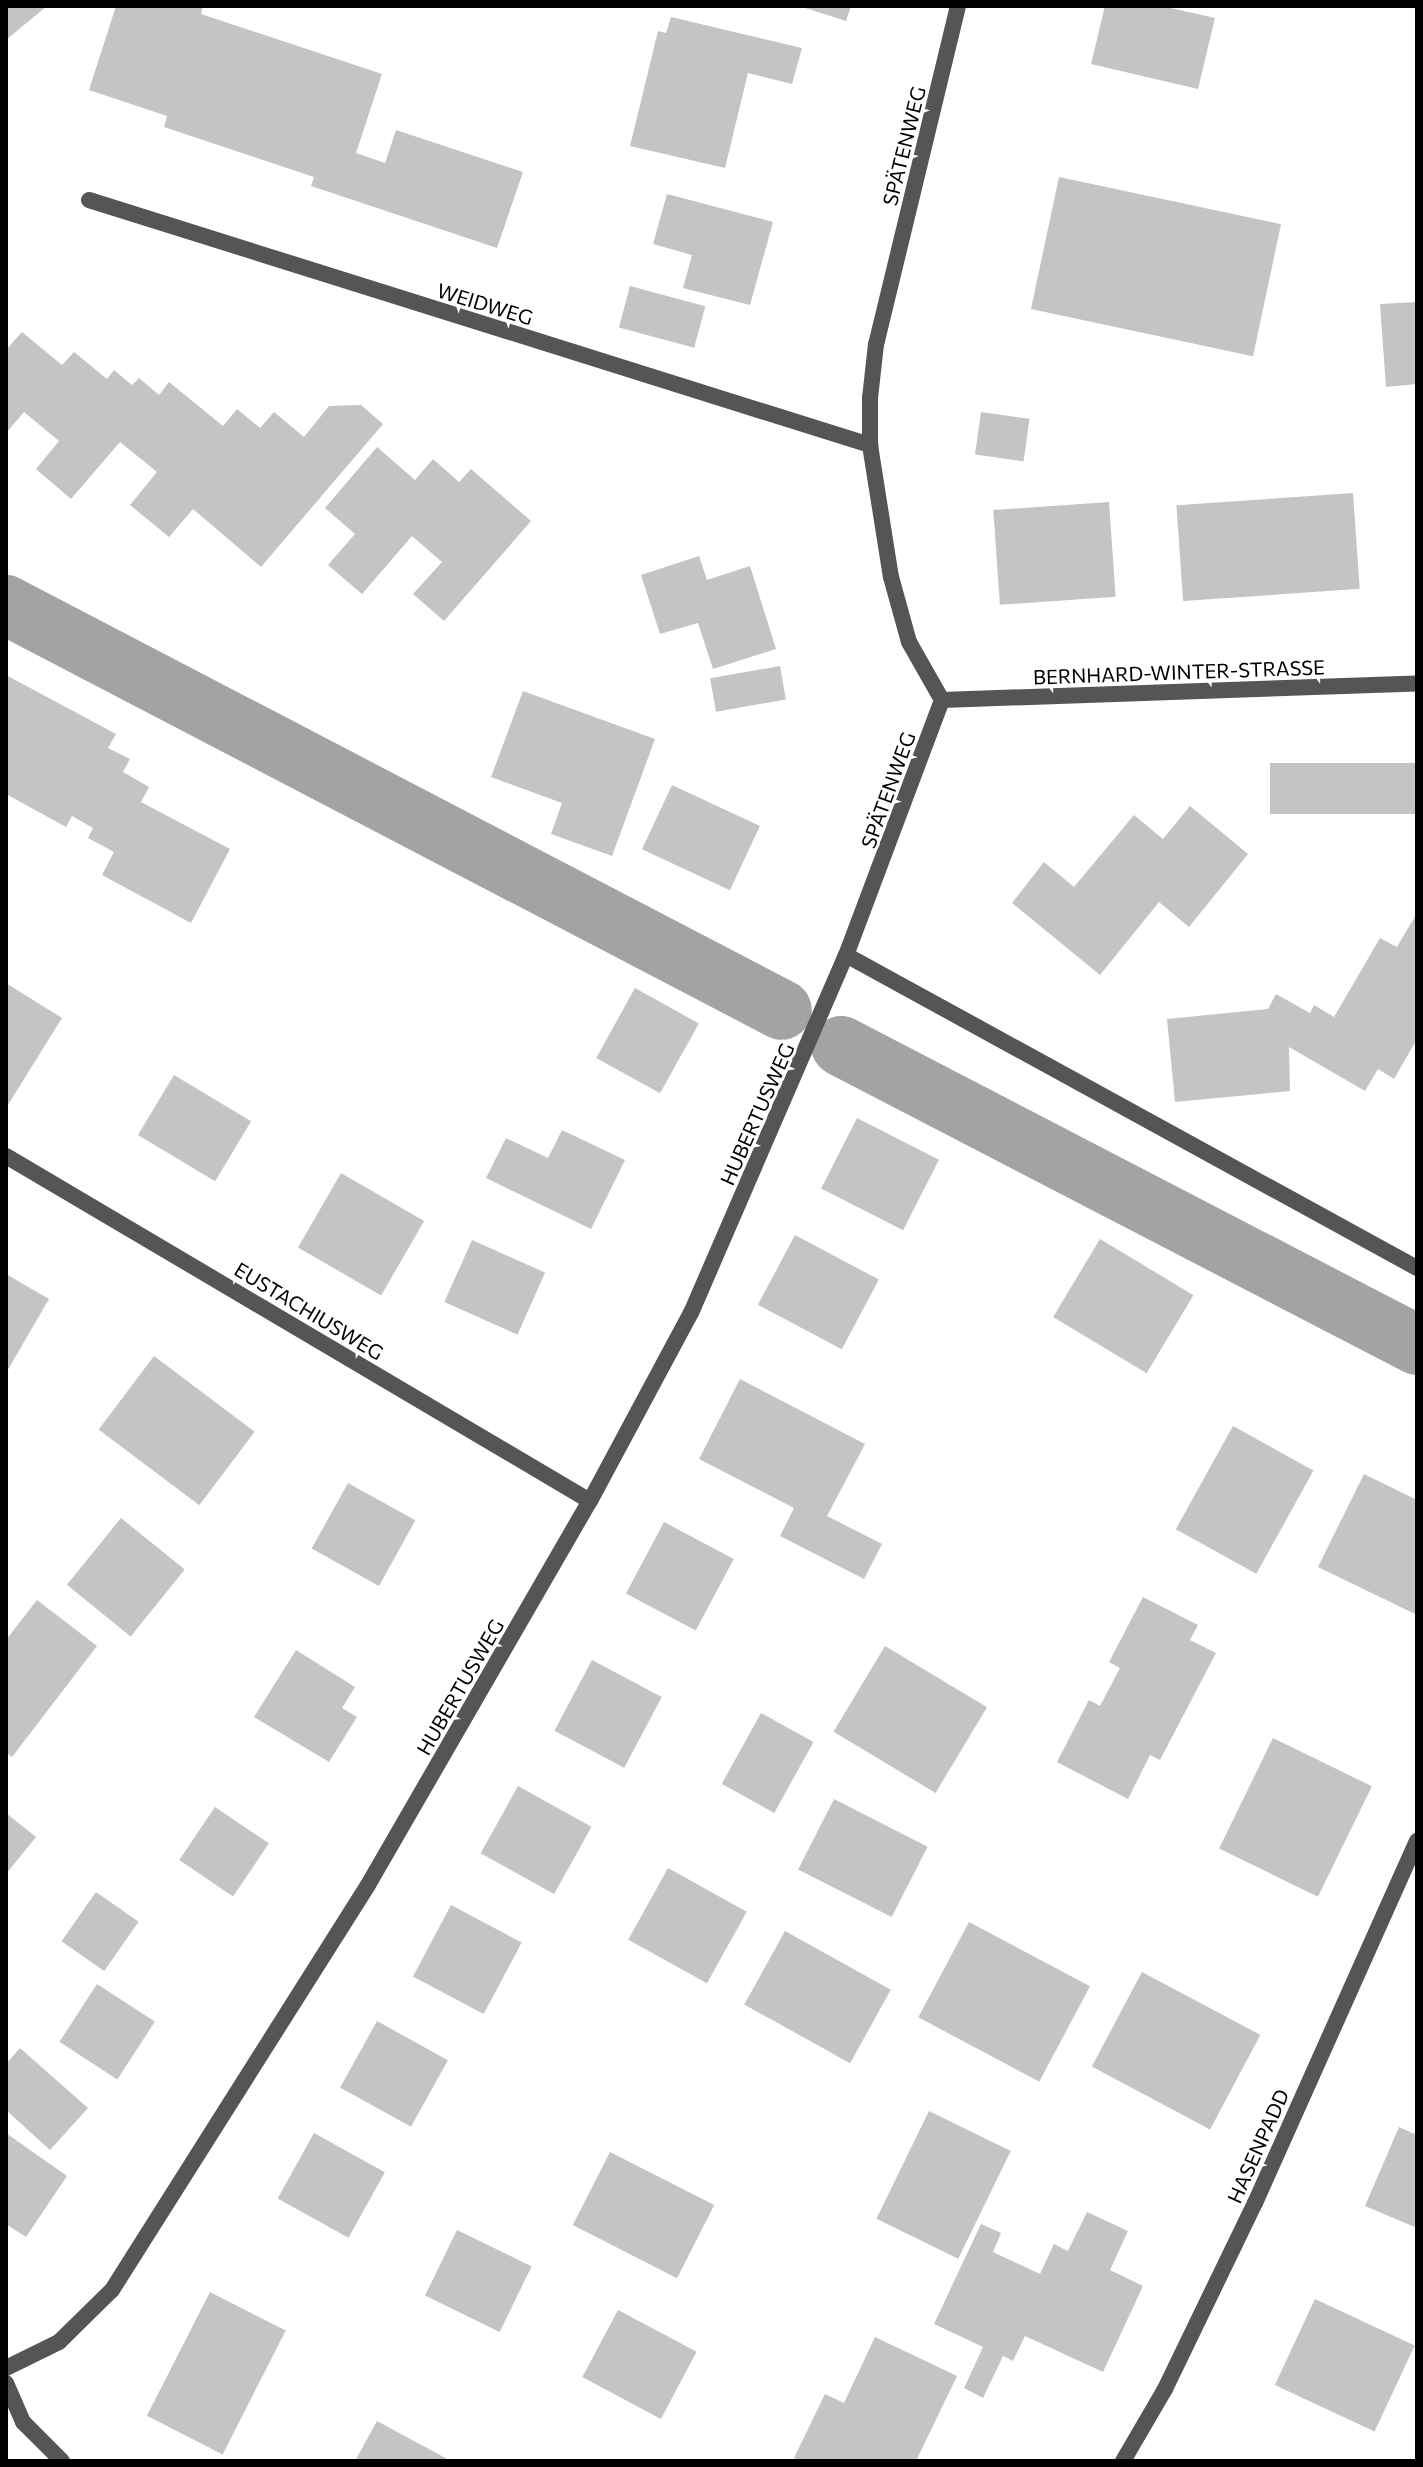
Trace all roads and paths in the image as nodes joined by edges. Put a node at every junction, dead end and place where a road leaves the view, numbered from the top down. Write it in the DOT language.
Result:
graph roads {
  1 [pos="958,6"];
  2 [pos="89,200"];
  3 [pos="870,445"];
  4 [pos="1417,683"];
  5 [pos="942,700"];
  6 [pos="846,955"];
  7 [pos="6,1156"];
  8 [pos="1417,1268"];
  9 [pos="590,1501"];
  10 [pos="1417,1841"];
  11 [pos="6,2368"];
  12 [pos="6,2383"];
  13 [pos="62,2461"];
  14 [pos="1123,2461"];
  1 -- 3 [label="street, SPÄTENWEG"];
  2 -- 3 [label="street, WEIDWEG"];
  3 -- 5 [label="street, SPÄTENWEG"];
  4 -- 5 [label="street, BERNHARD-WINTER-STRASSE"];
  5 -- 6 [label="street, SPÄTENWEG"];
  6 -- 8 [label="street"];
  6 -- 9 [label="street, HUBERTUSWEG"];
  7 -- 9 [label="street, EUSTACHIUSWEG"];
  9 -- 11 [label="street, HUBERTUSWEG"];
  10 -- 14 [label="street, HASENPADD"];
  12 -- 13 [label="street"];
}
